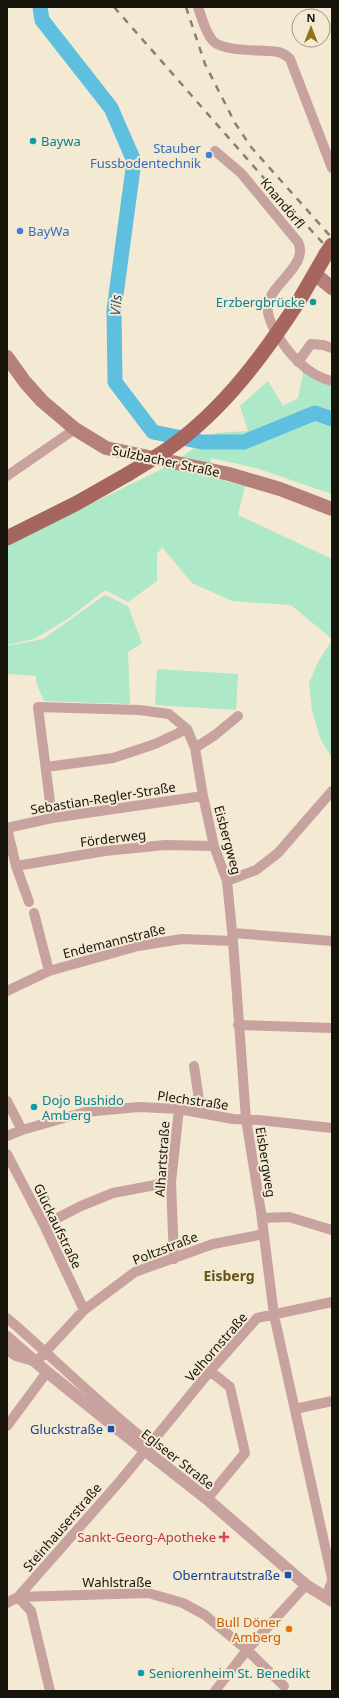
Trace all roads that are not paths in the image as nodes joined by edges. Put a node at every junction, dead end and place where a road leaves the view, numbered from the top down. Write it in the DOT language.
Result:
graph roads {
  1 [pos="198,7"];
  2 [pos="215,151"];
  3 [pos="332,168"];
  4 [pos="329,250"];
  5 [pos="315,274"];
  6 [pos="332,288"];
  7 [pos="332,348"];
  8 [pos="7,357"];
  9 [pos="298,362"];
  10 [pos="332,381"];
  11 [pos="75,429"];
  12 [pos="7,476"];
  13 [pos="332,509"];
  14 [pos="7,538"];
  15 [pos="238,716"];
  16 [pos="187,730"];
  17 [pos="195,748"];
  18 [pos="46,767"];
  19 [pos="332,791"];
  20 [pos="203,796"];
  21 [pos="52,818"];
  22 [pos="214,846"];
  23 [pos="16,866"];
  24 [pos="226,881"];
  25 [pos="29,902"];
  26 [pos="34,913"];
  27 [pos="233,937"];
  28 [pos="332,941"];
  29 [pos="49,971"];
  30 [pos="8,987"];
  31 [pos="238,1025"];
  32 [pos="332,1028"];
  33 [pos="194,1066"];
  34 [pos="7,1101"];
  35 [pos="179,1109"];
  36 [pos="201,1113"];
  37 [pos="246,1119"];
  38 [pos="332,1128"];
  39 [pos="22,1130"];
  40 [pos="7,1136"];
  41 [pos="7,1154"];
  42 [pos="171,1182"];
  43 [pos="262,1218"];
  44 [pos="44,1225"];
  45 [pos="332,1230"];
  46 [pos="264,1234"];
  47 [pos="174,1259"];
  48 [pos="332,1302"];
  49 [pos="84,1310"];
  50 [pos="274,1315"];
  51 [pos="7,1318"];
  52 [pos="7,1337"];
  53 [pos="7,1350"];
  54 [pos="45,1351"];
  55 [pos="36,1362"];
  56 [pos="210,1371"];
  57 [pos="47,1372"];
  58 [pos="332,1401"];
  59 [pos="295,1408"];
  60 [pos="7,1426"];
  61 [pos="147,1447"];
  62 [pos="207,1499"];
  63 [pos="332,1578"];
  64 [pos="332,1581"];
  65 [pos="306,1585"];
  66 [pos="18,1597"];
  67 [pos="329,1599"];
  68 [pos="7,1603"];
  69 [pos="247,1650"];
  70 [pos="284,1686"];
  71 [pos="50,1691"];
  72 [pos="215,1691"];
  1 -- 3 [label="street"];
  2 -- 9 [label="street, Knandörfl"];
  4 -- 5 [label="main road"];
  5 -- 6 [label="main road"];
  5 -- 14 [label="main road, bridge"];
  7 -- 9 [label="street"];
  8 -- 11 [label="main road, Sulzbacher Straße"];
  9 -- 10 [label="street, Knandörfl"];
  11 -- 12 [label="street"];
  11 -- 13 [label="main road, Sulzbacher Straße"];
  15 -- 17 [label="street"];
  16 -- 17 [label="street, Eisbergweg"];
  16 -- 18 [label="street"];
  16 -- 18 [label="street, Eisbergweg"];
  17 -- 20 [label="street, Eisbergweg"];
  18 -- 21 [label="street"];
  19 -- 24 [label="street"];
  20 -- 21 [label="street, Sebastian-Regler-Straße"];
  20 -- 22 [label="street, Eisbergweg"];
  21 -- 23 [label="street, Sebastian-Regler-Straße"];
  22 -- 23 [label="street, Förderweg"];
  22 -- 24 [label="street, Eisbergweg"];
  23 -- 25 [label="street, Sebastian-Regler-Straße"];
  24 -- 27 [label="street, Eisbergweg"];
  26 -- 29 [label="street, Endemannstraße"];
  27 -- 28 [label="street, Endemannstraße"];
  27 -- 29 [label="street, Endemannstraße"];
  27 -- 31 [label="street, Eisbergweg"];
  29 -- 30 [label="street, Endemannstraße"];
  31 -- 32 [label="street"];
  31 -- 37 [label="street, Eisbergweg"];
  33 -- 36 [label="street"];
  34 -- 39 [label="street"];
  35 -- 36 [label="street, Plechstraße"];
  35 -- 39 [label="street, Plechstraße"];
  35 -- 42 [label="street, Alhartstraße"];
  36 -- 37 [label="street, Plechstraße"];
  37 -- 38 [label="street, Plechstraße"];
  37 -- 43 [label="street, Eisbergweg"];
  39 -- 40 [label="street, Plechstraße"];
  41 -- 44 [label="street, Glückaufstraße"];
  42 -- 44 [label="street"];
  42 -- 47 [label="street, Alhartstraße"];
  43 -- 45 [label="street"];
  43 -- 46 [label="street, Eisbergweg"];
  44 -- 49 [label="street, Glückaufstraße"];
  46 -- 47 [label="street, Poltzstraße"];
  46 -- 50 [label="street, Eisbergweg"];
  47 -- 49 [label="street, Poltzstraße"];
  48 -- 50 [label="street, Velhornstraße"];
  49 -- 54 [label="street, Poltzstraße"];
  50 -- 56 [label="street, Velhornstraße"];
  50 -- 59 [label="street, Eisbergweg"];
  51 -- 54 [label="street, Eglseer Straße"];
  52 -- 55 [label="street, Eglseer Straße"];
  53 -- 55 [label="street"];
  54 -- 55 [label="street, Poltzstraße"];
  54 -- 61 [label="street, Eglseer Straße"];
  55 -- 57 [label="street, Eglseer Straße"];
  56 -- 61 [label="street, Velhornstraße"];
  56 -- 62 [label="street"];
  57 -- 60 [label="street"];
  57 -- 61 [label="street, Eglseer Straße"];
  58 -- 59 [label="street"];
  59 -- 63 [label="street, Eisbergweg"];
  61 -- 62 [label="street, Eglseer Straße"];
  61 -- 66 [label="street, Steinhauserstraße"];
  62 -- 65 [label="street, Eglseer Straße"];
  64 -- 67 [label="street"];
  65 -- 67 [label="street, Eglseer Straße"];
  65 -- 69 [label="street"];
  66 -- 68 [label="street"];
  66 -- 69 [label="street, Wahlstraße"];
  66 -- 71 [label="street"];
  69 -- 70 [label="street"];
  69 -- 72 [label="street"];
}
